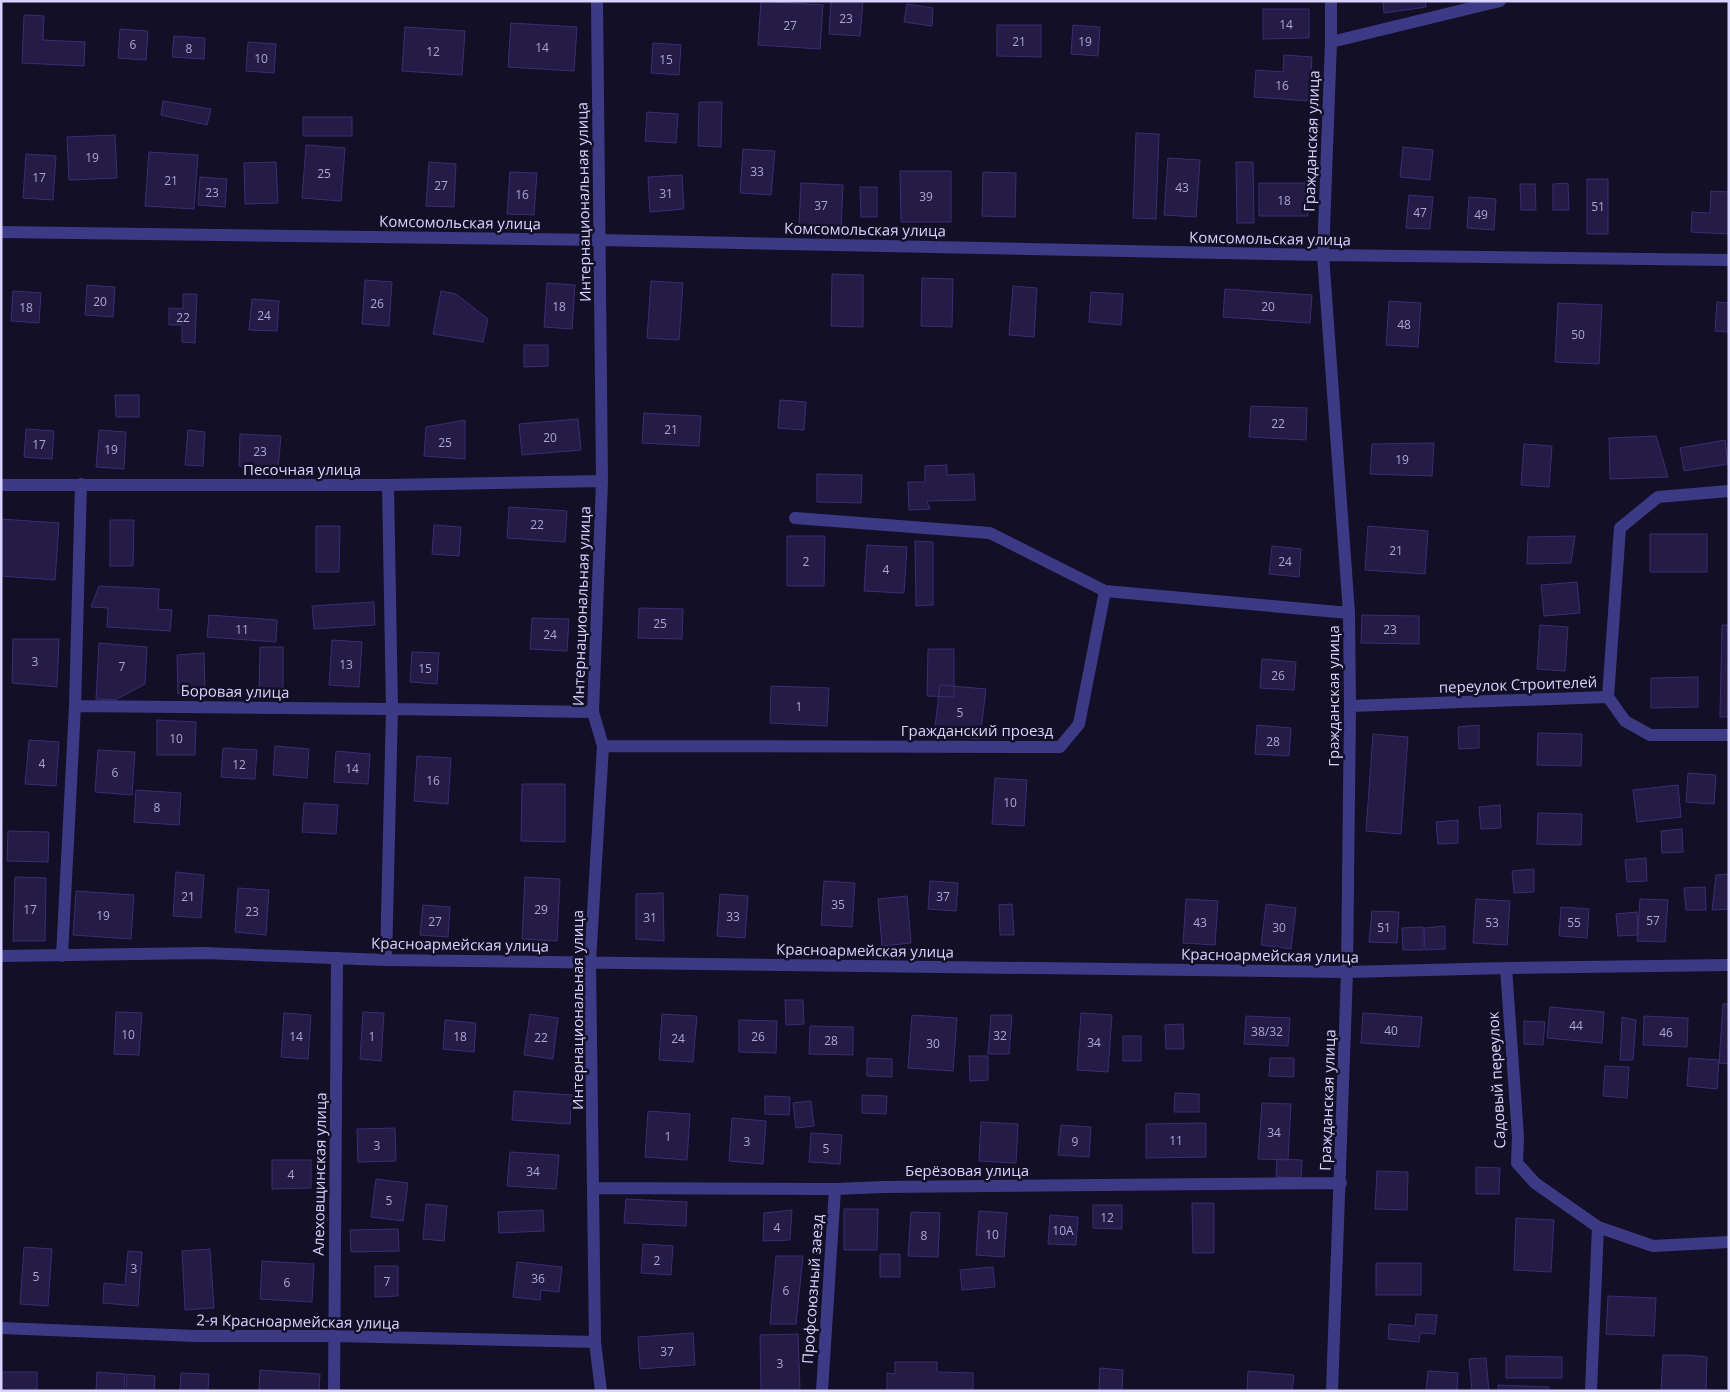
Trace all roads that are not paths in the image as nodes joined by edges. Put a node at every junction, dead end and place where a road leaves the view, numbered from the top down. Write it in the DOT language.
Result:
graph roads {
  1 [pos="597,1"];
  2 [pos="1331,1"];
  3 [pos="1500,1"];
  4 [pos="1331,42"];
  5 [pos="1,232"];
  6 [pos="599,240"];
  7 [pos="1322,255"];
  8 [pos="1729,260"];
  9 [pos="602,481"];
  10 [pos="1,484"];
  11 [pos="81,484"];
  12 [pos="388,485"];
  13 [pos="1729,491"];
  14 [pos="795,518"];
  15 [pos="1105,591"];
  16 [pos="1349,613"];
  17 [pos="1608,697"];
  18 [pos="75,706"];
  19 [pos="1350,706"];
  20 [pos="392,709"];
  21 [pos="594,712"];
  22 [pos="1729,735"];
  23 [pos="603,746"];
  24 [pos="1,956"];
  25 [pos="62,956"];
  26 [pos="337,958"];
  27 [pos="386,960"];
  28 [pos="590,962"];
  29 [pos="1729,965"];
  30 [pos="1506,968"];
  31 [pos="1348,972"];
  32 [pos="1341,1184"];
  33 [pos="593,1188"];
  34 [pos="835,1189"];
  35 [pos="1598,1227"];
  36 [pos="1729,1242"];
  37 [pos="1,1328"];
  38 [pos="334,1336"];
  39 [pos="595,1342"];
  40 [pos="334,1391"];
  41 [pos="601,1391"];
  42 [pos="822,1391"];
  43 [pos="1332,1391"];
  44 [pos="1591,1391"];
  1 -- 6 [label="street, Интернациональная улица"];
  2 -- 4 [label="street, Гражданская улица"];
  3 -- 4 [label="street"];
  4 -- 7 [label="street, Гражданская улица"];
  5 -- 6 [label="street, Комсомольская улица"];
  6 -- 7 [label="street, Комсомольская улица"];
  6 -- 9 [label="street, Интернациональная улица"];
  7 -- 8 [label="street, Комсомольская улица"];
  7 -- 16 [label="street, Гражданская улица"];
  9 -- 12 [label="street, Песочная улица"];
  9 -- 21 [label="street, Интернациональная улица"];
  10 -- 11 [label="street, Песочная улица"];
  11 -- 12 [label="street, Песочная улица"];
  11 -- 18 [label="street"];
  12 -- 20 [label="street"];
  13 -- 17 [label="street, переулок Строителей"];
  14 -- 15 [label="street"];
  15 -- 16 [label="street"];
  15 -- 23 [label="street, Гражданский проезд"];
  16 -- 19 [label="street, Гражданская улица"];
  17 -- 19 [label="street, переулок Строителей"];
  17 -- 22 [label="street"];
  18 -- 20 [label="street, Боровая улица"];
  18 -- 25 [label="street"];
  19 -- 31 [label="street, Гражданская улица"];
  20 -- 21 [label="street, Боровая улица"];
  20 -- 27 [label="street"];
  21 -- 23 [label="street, Интернациональная улица"];
  23 -- 28 [label="street, Интернациональная улица"];
  24 -- 25 [label="street, Красноармейская улица"];
  25 -- 26 [label="street, Красноармейская улица"];
  26 -- 27 [label="street, Красноармейская улица"];
  26 -- 38 [label="street, Алеховщинская улица"];
  27 -- 28 [label="street, Красноармейская улица"];
  28 -- 31 [label="street, Красноармейская улица"];
  28 -- 33 [label="street, Интернациональная улица"];
  29 -- 30 [label="street, Красноармейская улица"];
  30 -- 31 [label="street, Красноармейская улица"];
  30 -- 35 [label="street, Садовый переулок"];
  31 -- 32 [label="street, Гражданская улица"];
  32 -- 34 [label="street, Берёзовая улица"];
  32 -- 43 [label="street, Гражданская улица"];
  33 -- 34 [label="street, Берёзовая улица"];
  33 -- 39 [label="street, Интернациональная улица"];
  34 -- 42 [label="street, Профсоюзный заезд"];
  35 -- 36 [label="street, Садовый переулок"];
  35 -- 44 [label="street"];
  37 -- 38 [label="street, 2-я Красноармейская улица"];
  38 -- 39 [label="street, 2-я Красноармейская улица"];
  38 -- 40 [label="street, Алеховщинская улица"];
  39 -- 41 [label="street, Интернациональная улица"];
}
